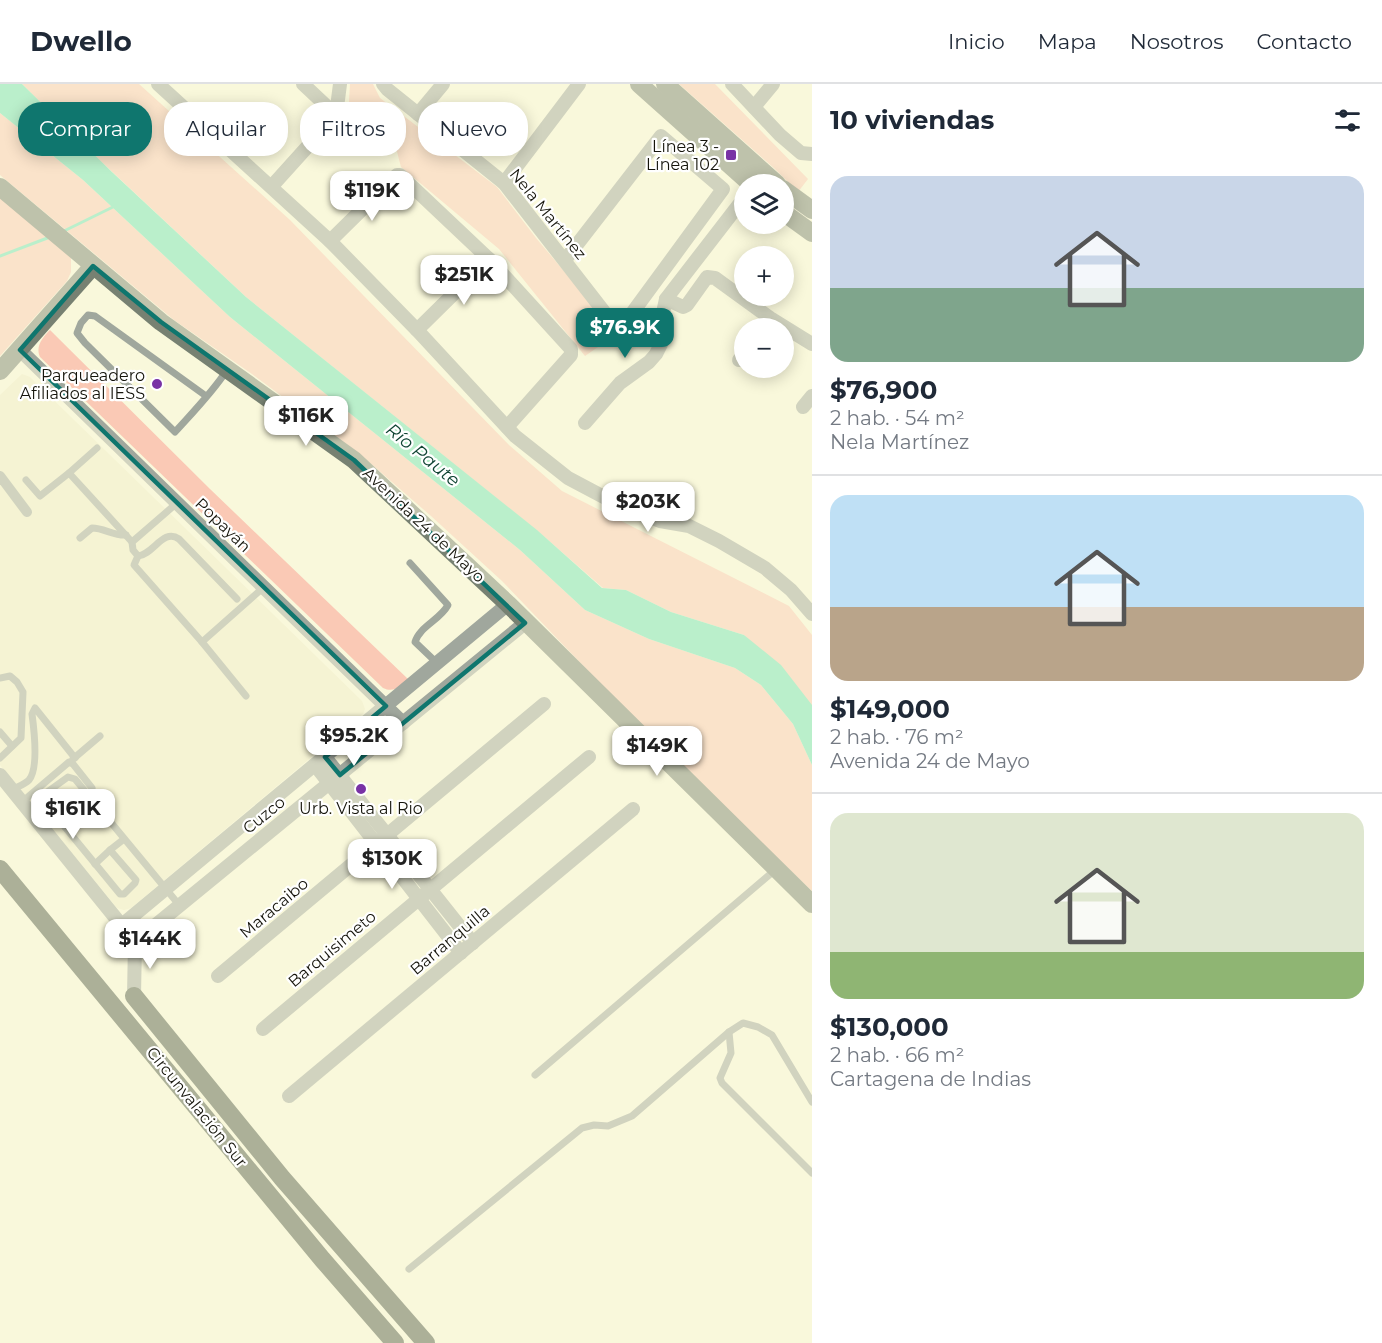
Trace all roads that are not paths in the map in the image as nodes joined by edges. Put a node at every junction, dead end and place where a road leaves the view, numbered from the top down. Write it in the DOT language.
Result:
graph roads {
  1 [pos="303,84"];
  2 [pos="340,84"];
  3 [pos="383,84"];
  4 [pos="442,84"];
  5 [pos="579,84"];
  6 [pos="639,84"];
  7 [pos="665,84"];
  8 [pos="732,84"];
  9 [pos="773,84"];
  10 [pos="166,90"];
  11 [pos="322,102"];
  12 [pos="338,102"];
  13 [pos="428,102"];
  14 [pos="754,107"];
  15 [pos="418,114"];
  16 [pos="808,154"];
  17 [pos="300,155"];
  18 [pos="470,156"];
  19 [pos="740,174"];
  20 [pos="766,174"];
  21 [pos="504,183"];
  22 [pos="272,186"];
  23 [pos="0,187"];
  24 [pos="794,197"];
  25 [pos="812,210"];
  26 [pos="734,211"];
  27 [pos="794,220"];
  28 [pos="812,233"];
  29 [pos="330,241"];
  30 [pos="489,259"];
  31 [pos="565,260"];
  32 [pos="93,266"];
  33 [pos="666,299"];
  34 [pos="760,318"];
  35 [pos="417,330"];
  36 [pos="794,336"];
  37 [pos="812,344"];
  38 [pos="20,350"];
  39 [pos="227,370"];
  40 [pos="0,371"];
  41 [pos="206,396"];
  42 [pos="812,396"];
  43 [pos="803,407"];
  44 [pos="585,423"];
  45 [pos="507,427"];
  46 [pos="97,448"];
  47 [pos="69,473"];
  48 [pos="0,476"];
  49 [pos="26,480"];
  50 [pos="177,503"];
  51 [pos="27,512"];
  52 [pos="126,535"];
  53 [pos="80,538"];
  54 [pos="132,542"];
  55 [pos="138,556"];
  56 [pos="410,563"];
  57 [pos="264,587"];
  58 [pos="237,599"];
  59 [pos="508,604"];
  60 [pos="812,614"];
  61 [pos="525,622"];
  62 [pos="202,642"];
  63 [pos="437,663"];
  64 [pos="0,678"];
  65 [pos="246,696"];
  66 [pos="544,704"];
  67 [pos="386,706"];
  68 [pos="403,723"];
  69 [pos="0,732"];
  70 [pos="100,736"];
  71 [pos="12,746"];
  72 [pos="589,757"];
  73 [pos="0,758"];
  74 [pos="72,760"];
  75 [pos="320,761"];
  76 [pos="0,775"];
  77 [pos="334,779"];
  78 [pos="92,788"];
  79 [pos="12,790"];
  80 [pos="22,802"];
  81 [pos="633,809"];
  82 [pos="124,839"];
  83 [pos="382,839"];
  84 [pos="110,850"];
  85 [pos="95,864"];
  86 [pos="777,868"];
  87 [pos="0,869"];
  88 [pos="166,889"];
  89 [pos="431,889"];
  90 [pos="419,899"];
  91 [pos="812,904"];
  92 [pos="180,906"];
  93 [pos="122,926"];
  94 [pos="135,942"];
  95 [pos="473,943"];
  96 [pos="461,953"];
  97 [pos="218,976"];
  98 [pos="135,996"];
  99 [pos="262,1029"];
  100 [pos="729,1032"];
  101 [pos="535,1075"];
  102 [pos="289,1096"];
  103 [pos="812,1102"];
  104 [pos="812,1173"];
  105 [pos="409,1269"];
  106 [pos="395,1343"];
  107 [pos="426,1343"];
  1 -- 11 [label="street"];
  2 -- 12 [label="street"];
  3 -- 15 [label="street, Nela Martínez"];
  4 -- 13 [label="street"];
  5 -- 21 [label="street"];
  6 -- 19 [label="main road"];
  7 -- 20 [label="main road"];
  8 -- 14 [label="street"];
  9 -- 14 [label="street"];
  10 -- 22 [label="street"];
  14 -- 16 [label="street"];
  17 -- 22 [label="street"];
  18 -- 21 [label="street, Nela Martínez"];
  21 -- 31 [label="street, Nela Martínez"];
  22 -- 29 [label="street"];
  23 -- 32 [label="main road, Avenida 24 de Mayo"];
  24 -- 25 [label="main road"];
  26 -- 33 [label="street"];
  27 -- 28 [label="main road"];
  29 -- 30 [label="street"];
  29 -- 35 [label="street"];
  30 -- 35 [label="street"];
  30 -- 45 [label="street"];
  31 -- 31 [label="street, Nela Martínez"];
  32 -- 38 [label="main road"];
  32 -- 39 [label="main road, Avenida 24 de Mayo"];
  33 -- 34 [label="street"];
  33 -- 44 [label="street"];
  35 -- 45 [label="street"];
  36 -- 37 [label="street"];
  38 -- 40 [label="main road"];
  38 -- 50 [label="street, Popayán"];
  39 -- 41 [label="lane"];
  39 -- 59 [label="main road, Avenida 24 de Mayo"];
  41 -- 41 [label="lane"];
  42 -- 43 [label="street"];
  45 -- 60 [label="street"];
  46 -- 47 [label="lane"];
  47 -- 49 [label="lane"];
  47 -- 52 [label="lane"];
  48 -- 51 [label="street"];
  50 -- 54 [label="lane"];
  50 -- 57 [label="street, Popayán"];
  52 -- 53 [label="lane"];
  52 -- 54 [label="lane"];
  54 -- 55 [label="lane"];
  55 -- 58 [label="lane"];
  55 -- 62 [label="lane"];
  56 -- 63 [label="lane"];
  57 -- 62 [label="lane"];
  57 -- 67 [label="street, Popayán"];
  59 -- 61 [label="main road, Avenida 24 de Mayo"];
  59 -- 63 [label="street, Cuzco"];
  61 -- 68 [label="street, Cuzco"];
  61 -- 86 [label="main road, Avenida 24 de Mayo"];
  62 -- 65 [label="lane"];
  63 -- 67 [label="street, Cuzco"];
  64 -- 71 [label="lane"];
  66 -- 83 [label="street, Maracaibo"];
  67 -- 68 [label="street, Popayán"];
  67 -- 75 [label="street, Cuzco"];
  68 -- 77 [label="street, Cuzco"];
  69 -- 71 [label="lane"];
  70 -- 74 [label="lane"];
  71 -- 73 [label="lane"];
  72 -- 89 [label="street, Barquisimeto"];
  74 -- 78 [label="lane"];
  74 -- 79 [label="lane"];
  74 -- 80 [label="lane"];
  75 -- 77 [label="street"];
  75 -- 88 [label="street, Cuzco"];
  76 -- 79 [label="street"];
  77 -- 83 [label="street"];
  77 -- 92 [label="street, Cuzco"];
  79 -- 80 [label="street"];
  80 -- 93 [label="street"];
  81 -- 95 [label="street, Barranquilla"];
  82 -- 84 [label="lane"];
  82 -- 85 [label="lane"];
  82 -- 88 [label="lane"];
  83 -- 89 [label="street"];
  83 -- 90 [label="street"];
  83 -- 97 [label="street, Maracaibo"];
  84 -- 85 [label="lane"];
  84 -- 85 [label="lane"];
  86 -- 91 [label="main road, Avenida 24 de Mayo"];
  86 -- 101 [label="lane"];
  87 -- 106 [label="highway, Circunvalación Sur"];
  88 -- 92 [label="lane"];
  88 -- 93 [label="street, Cuzco"];
  89 -- 90 [label="street, Barquisimeto"];
  89 -- 95 [label="street"];
  90 -- 96 [label="street"];
  90 -- 99 [label="street, Barquisimeto"];
  92 -- 94 [label="street, Cuzco"];
  93 -- 94 [label="street"];
  94 -- 98 [label="street"];
  95 -- 96 [label="street, Barranquilla"];
  96 -- 102 [label="street, Barranquilla"];
  98 -- 107 [label="highway, Circunvalación Sur"];
  100 -- 103 [label="lane"];
  100 -- 104 [label="lane"];
  100 -- 105 [label="lane"];
}
